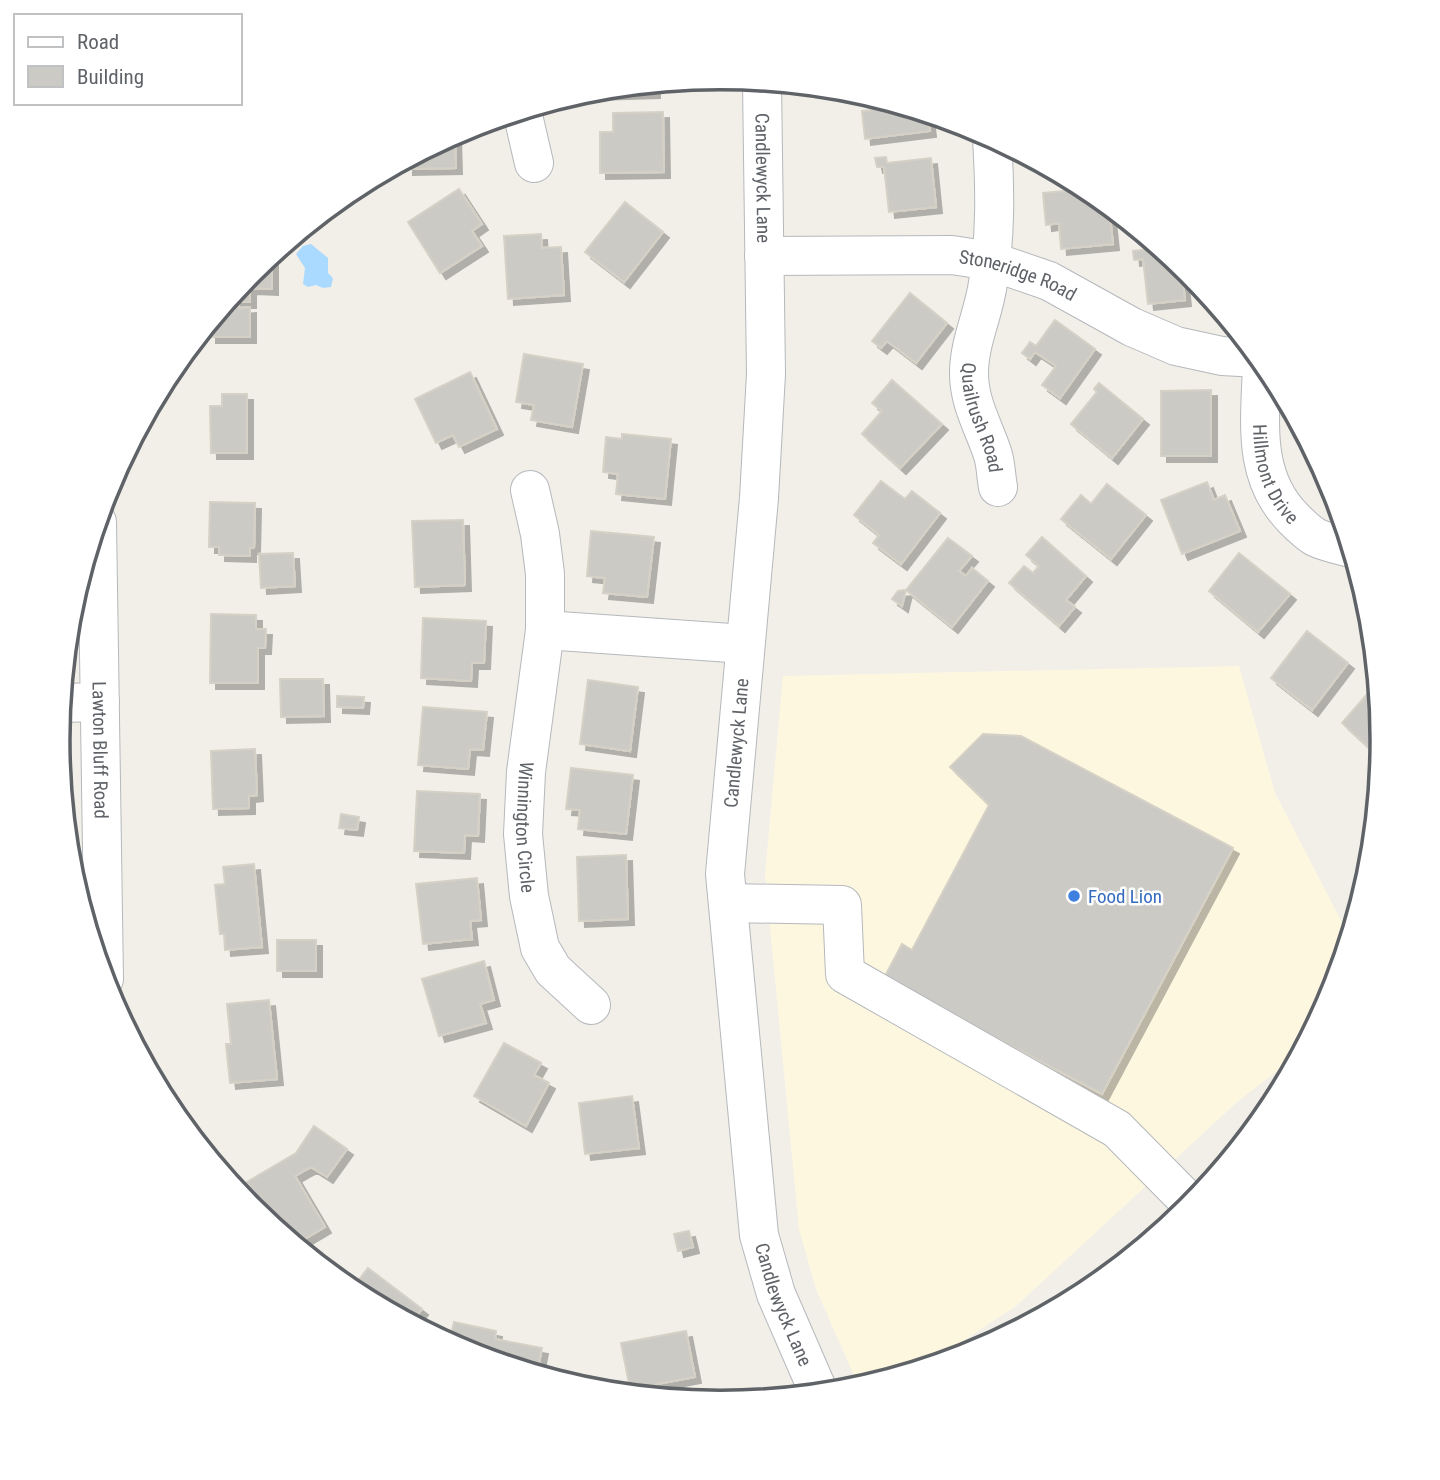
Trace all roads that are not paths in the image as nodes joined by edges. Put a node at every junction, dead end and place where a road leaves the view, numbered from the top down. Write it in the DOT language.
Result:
graph roads {
  1 [pos="762,91"];
  2 [pos="524,120"];
  3 [pos="993,150"];
  4 [pos="534,163"];
  5 [pos="764,256"];
  6 [pos="992,261"];
  7 [pos="1246,358"];
  8 [pos="1261,380"];
  9 [pos="998,487"];
  10 [pos="530,490"];
  11 [pos="1340,545"];
  12 [pos="98,553"];
  13 [pos="545,630"];
  14 [pos="745,644"];
  15 [pos="71,702"];
  16 [pos="100,702"];
  17 [pos="728,903"];
  18 [pos="104,947"];
  19 [pos="590,1005"];
  20 [pos="1179,1201"];
  21 [pos="815,1383"];
  1 -- 5 [label="street, Candlewyck Lane"];
  2 -- 4 [label="street"];
  3 -- 6 [label="street, Quailrush Road"];
  5 -- 6 [label="street, Stoneridge Road"];
  5 -- 14 [label="street, Candlewyck Lane"];
  6 -- 7 [label="street, Stoneridge Road"];
  6 -- 9 [label="street, Quailrush Road"];
  8 -- 11 [label="street, Hillmont Drive"];
  10 -- 13 [label="street, Winnington Circle"];
  12 -- 16 [label="street, Lawton Bluff Road"];
  13 -- 14 [label="street"];
  13 -- 19 [label="street, Winnington Circle"];
  14 -- 17 [label="street, Candlewyck Lane"];
  15 -- 16 [label="street"];
  16 -- 18 [label="street, Lawton Bluff Road"];
  17 -- 20 [label="street"];
  17 -- 21 [label="street, Candlewyck Lane"];
}
